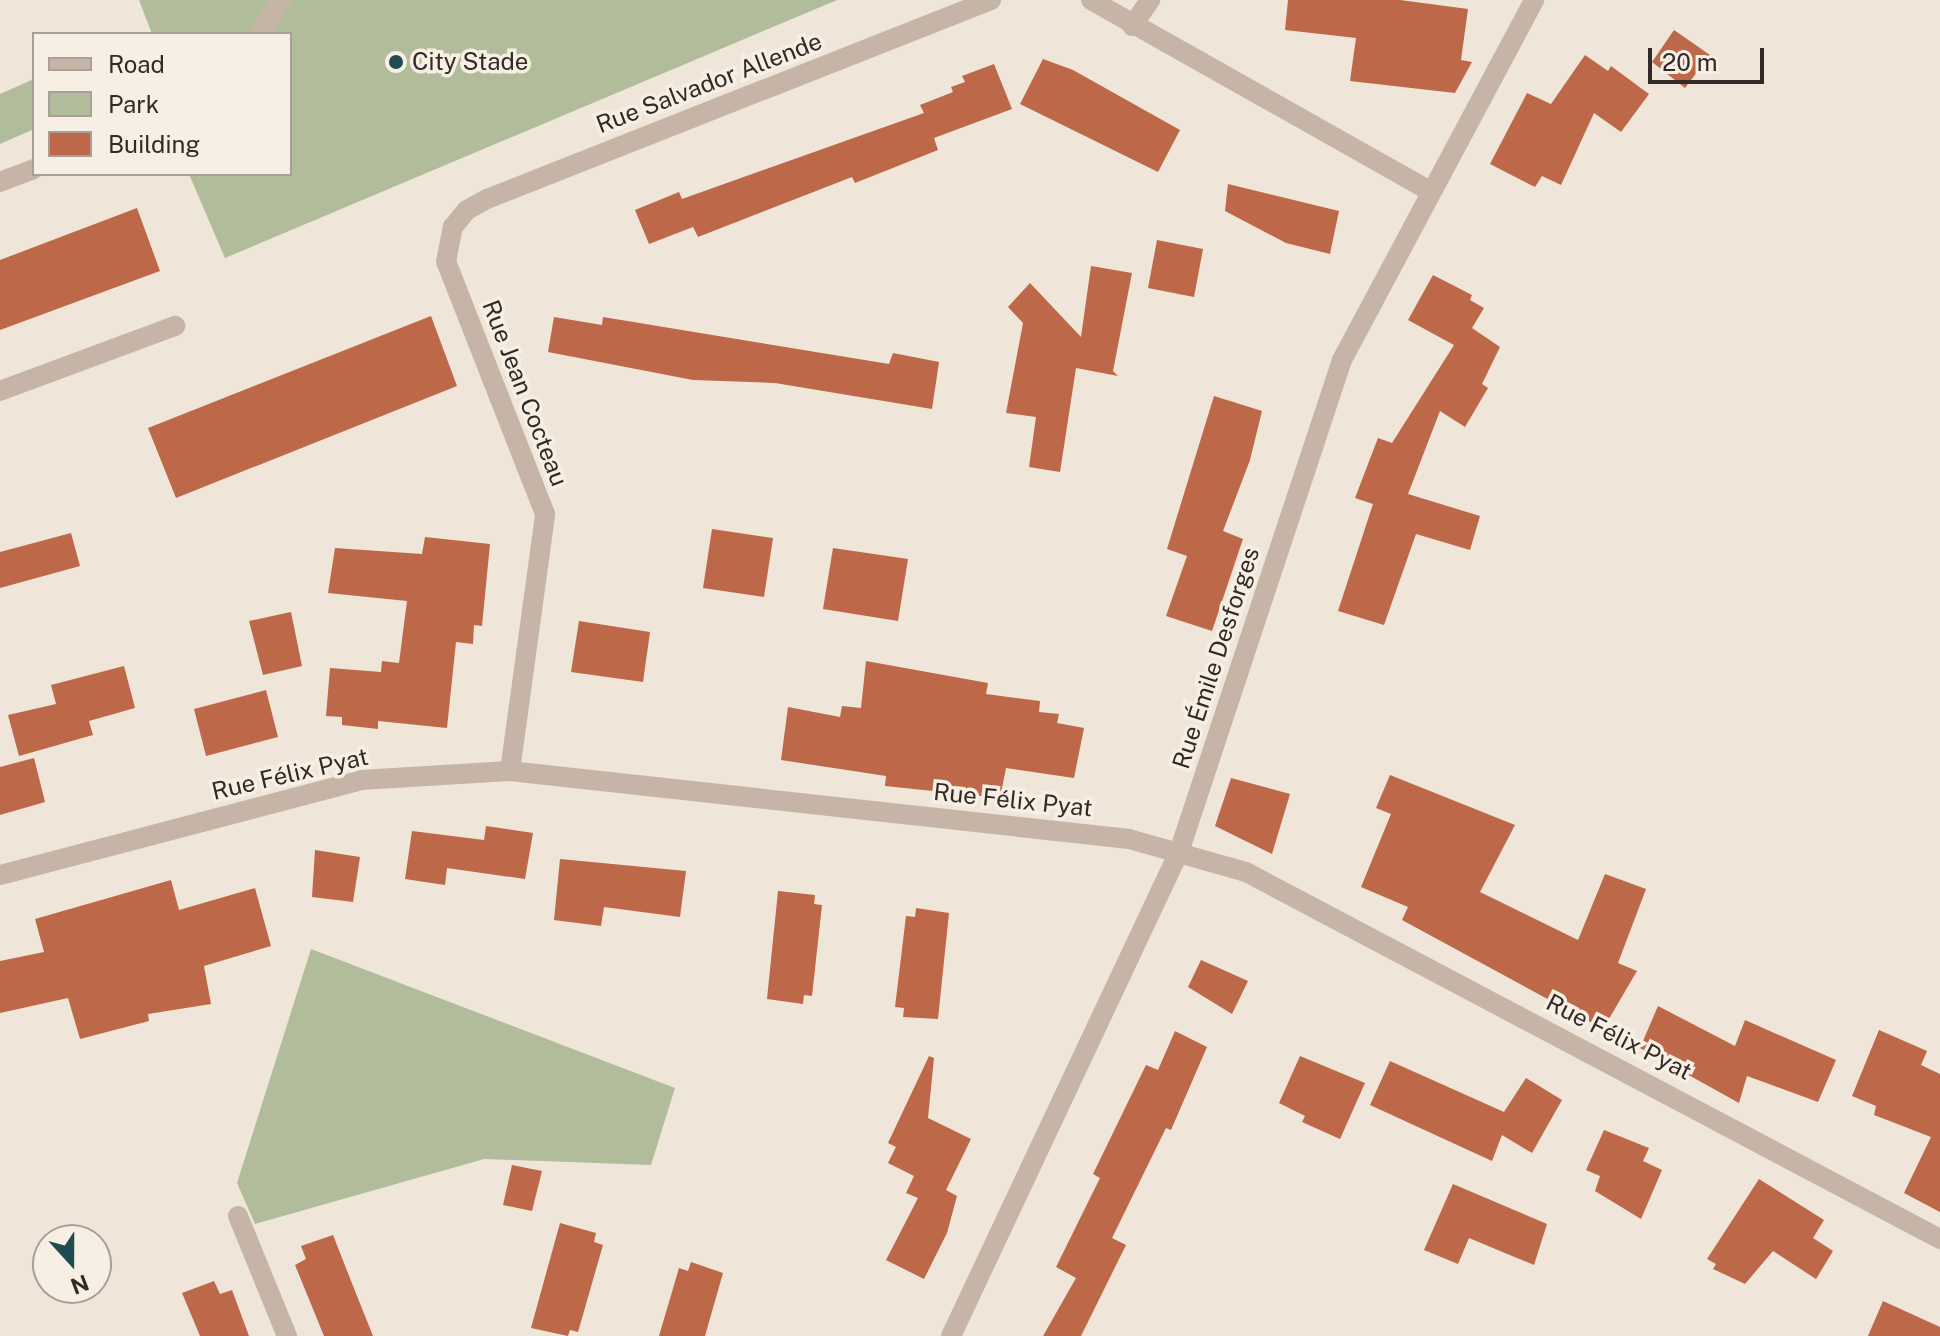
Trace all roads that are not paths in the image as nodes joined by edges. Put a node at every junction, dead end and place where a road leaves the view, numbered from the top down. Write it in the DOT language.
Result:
graph roads {
  1 [pos="281,0"];
  2 [pos="991,0"];
  3 [pos="1091,0"];
  4 [pos="1150,0"];
  5 [pos="1534,0"];
  6 [pos="1132,26"];
  7 [pos="260,32"];
  8 [pos="32,170"];
  9 [pos="0,182"];
  10 [pos="1430,191"];
  11 [pos="453,227"];
  12 [pos="175,326"];
  13 [pos="0,391"];
  14 [pos="510,771"];
  15 [pos="1179,852"];
  16 [pos="0,875"];
  17 [pos="238,1216"];
  18 [pos="1940,1239"];
  19 [pos="287,1336"];
  20 [pos="951,1336"];
  1 -- 7 [label="street"];
  2 -- 11 [label="street, Rue Salvador Allende"];
  3 -- 6 [label="street"];
  4 -- 6 [label="street"];
  5 -- 10 [label="street, Rue Émile Desforges"];
  6 -- 10 [label="street"];
  8 -- 9 [label="street"];
  10 -- 15 [label="street, Rue Émile Desforges"];
  11 -- 14 [label="street, Rue Jean Cocteau"];
  12 -- 13 [label="street"];
  14 -- 15 [label="street, Rue Félix Pyat"];
  14 -- 16 [label="street, Rue Félix Pyat"];
  15 -- 18 [label="street, Rue Félix Pyat"];
  15 -- 20 [label="street, Rue Émile Desforges"];
  17 -- 19 [label="street"];
}
